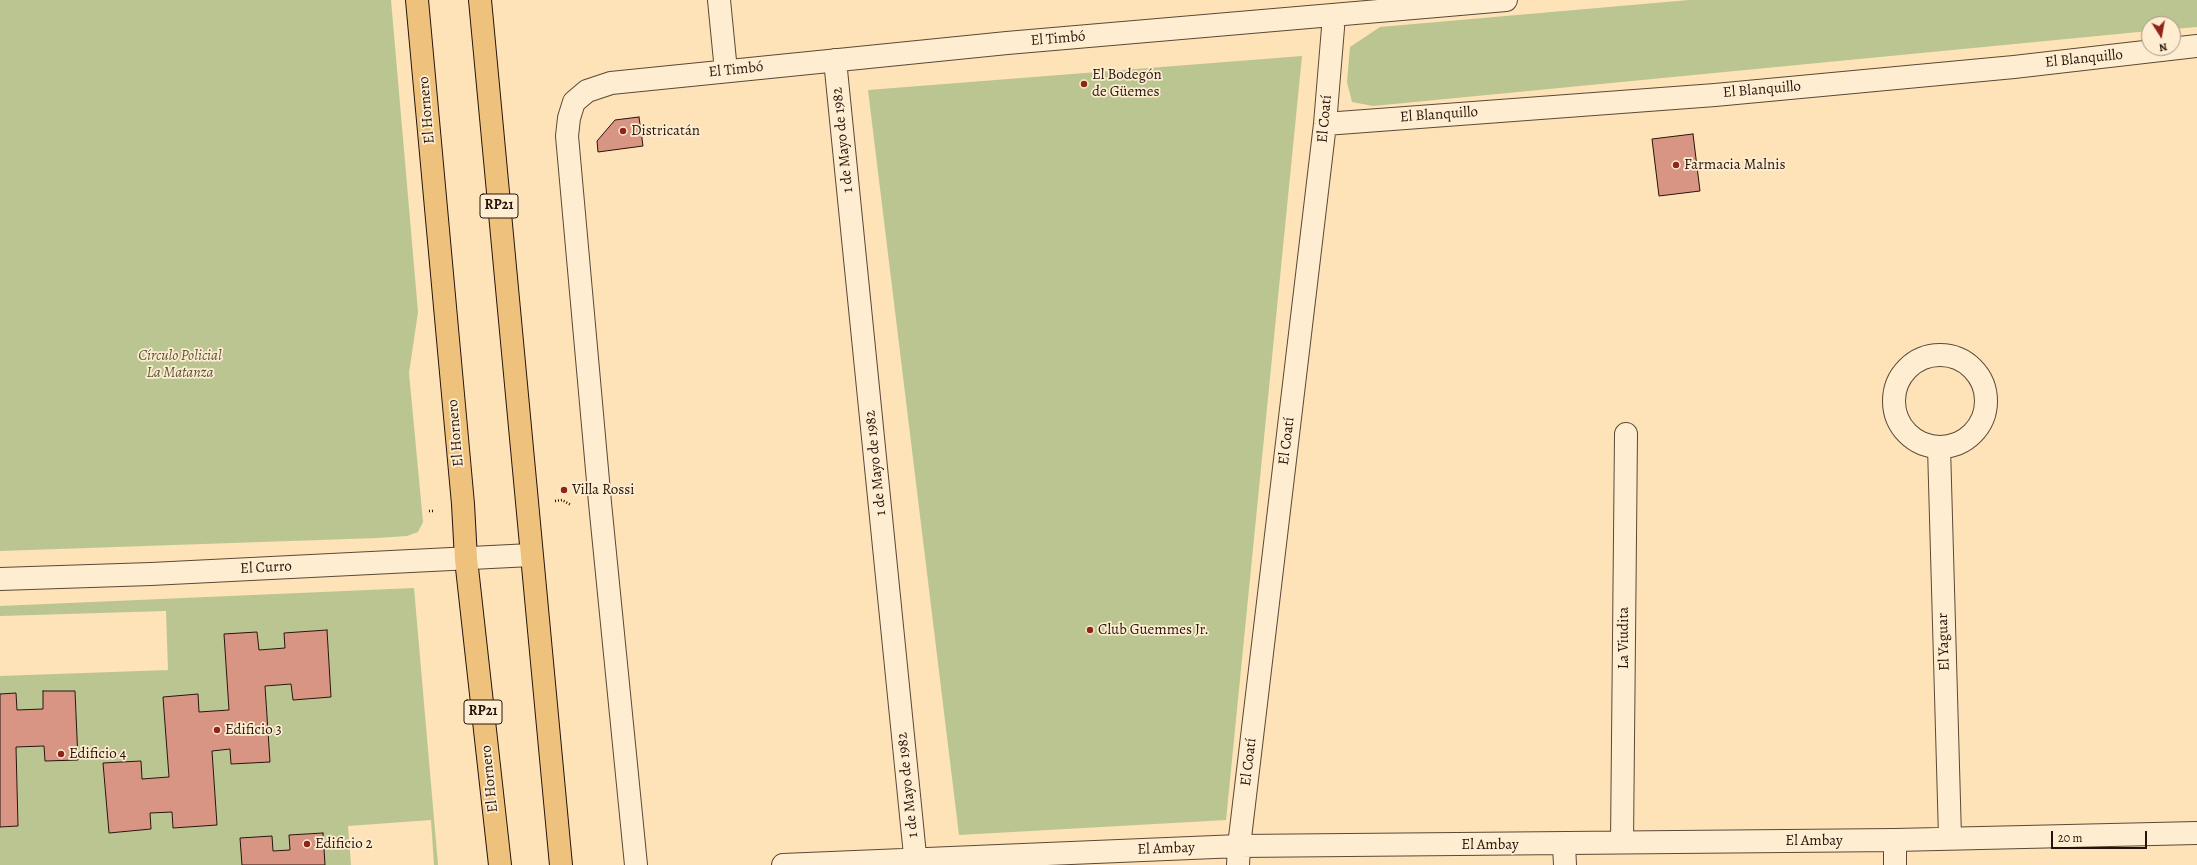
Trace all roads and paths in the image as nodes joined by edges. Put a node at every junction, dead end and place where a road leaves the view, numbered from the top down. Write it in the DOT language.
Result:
graph roads {
  1 [pos="417,0"];
  2 [pos="480,0"];
  3 [pos="719,0"];
  4 [pos="1506,0"];
  5 [pos="1334,16"];
  6 [pos="2197,46"];
  7 [pos="836,60"];
  8 [pos="726,71"];
  9 [pos="1325,124"];
  10 [pos="1626,434"];
  11 [pos="1939,447"];
  12 [pos="531,555"];
  13 [pos="466,559"];
  14 [pos="0,579"];
  15 [pos="2197,833"];
  16 [pos="1950,837"];
  17 [pos="1894,840"];
  18 [pos="1622,842"];
  19 [pos="1564,855"];
  20 [pos="1238,856"];
  21 [pos="916,862"];
  22 [pos="500,865"];
  23 [pos="561,865"];
  24 [pos="636,865"];
  25 [pos="783,865"];
  26 [pos="1895,865"];
  1 -- 13 [label="main road, El Hornero / RP21"];
  2 -- 12 [label="main road, RP21"];
  3 -- 8 [label="street"];
  4 -- 5 [label="street, El Timbó"];
  5 -- 7 [label="street, El Timbó"];
  5 -- 9 [label="street, El Coatí"];
  6 -- 9 [label="street, El Blanquillo"];
  7 -- 8 [label="street, El Timbó"];
  7 -- 21 [label="street, 1 de Mayo de 1982"];
  8 -- 24 [label="street, El Timbó"];
  9 -- 20 [label="street, El Coatí"];
  10 -- 18 [label="street, La Viudita"];
  11 -- 11 [label="street"];
  11 -- 16 [label="street, El Yaguar"];
  12 -- 13 [label="street, El Curro"];
  12 -- 23 [label="main road, RP21"];
  13 -- 14 [label="street, El Curro"];
  13 -- 22 [label="main road, El Hornero / RP21"];
  15 -- 16 [label="street, El Ambay"];
  16 -- 17 [label="street, El Ambay"];
  17 -- 18 [label="street, El Ambay"];
  17 -- 26 [label="street"];
  18 -- 19 [label="street, El Ambay"];
  19 -- 20 [label="street, El Ambay"];
  20 -- 21 [label="street, El Ambay"];
  21 -- 25 [label="street, El Ambay"];
}
